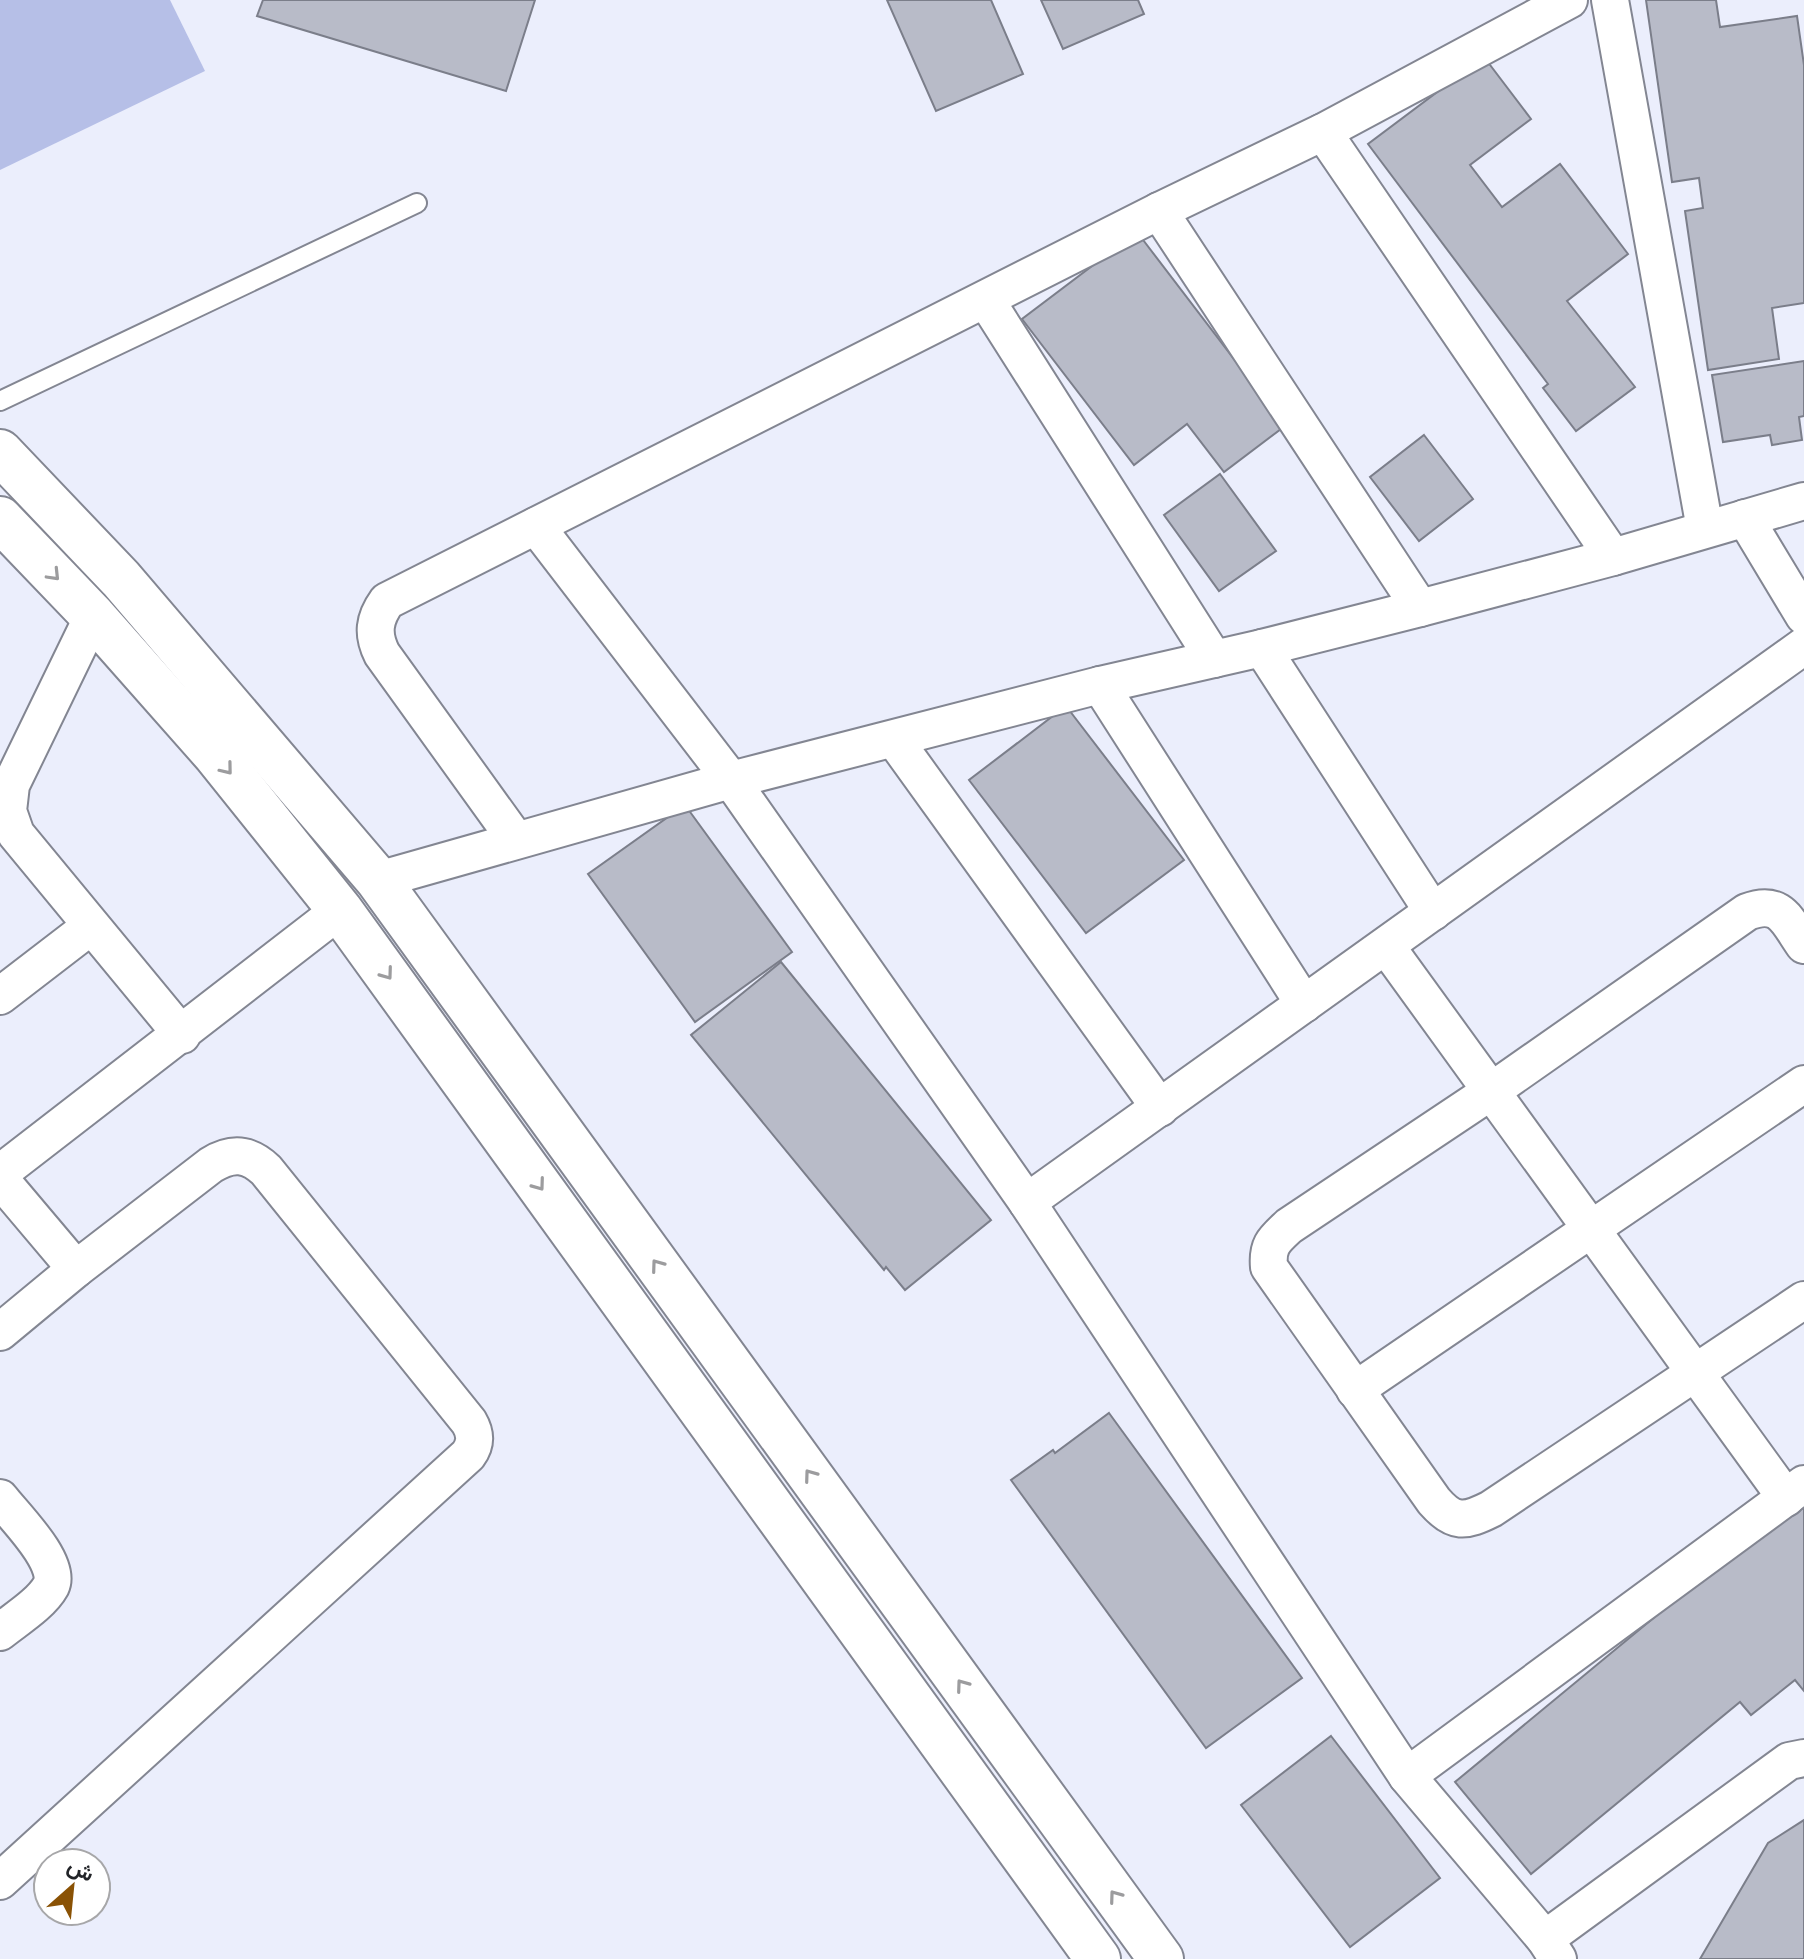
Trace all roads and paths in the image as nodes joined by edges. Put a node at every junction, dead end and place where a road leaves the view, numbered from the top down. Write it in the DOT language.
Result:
graph roads {
  1 [pos="1569,0"];
  2 [pos="1610,0"];
  3 [pos="1323,132"];
  4 [pos="417,203"];
  5 [pos="1159,211"];
  6 [pos="986,300"];
  7 [pos="0,401"];
  8 [pos="0,452"];
  9 [pos="1804,501"];
  10 [pos="1745,518"];
  11 [pos="0,519"];
  12 [pos="536,526"];
  13 [pos="1705,529"];
  14 [pos="1613,557"];
  15 [pos="1420,608"];
  16 [pos="93,616"];
  17 [pos="1804,616"];
  18 [pos="1804,646"];
  19 [pos="1262,648"];
  20 [pos="1214,659"];
  21 [pos="1100,685"];
  22 [pos="894,739"];
  23 [pos="731,780"];
  24 [pos="516,840"];
  25 [pos="8,841"];
  26 [pos="378,880"];
  27 [pos="340,910"];
  28 [pos="1433,912"];
  29 [pos="91,926"];
  30 [pos="1804,945"];
  31 [pos="1386,946"];
  32 [pos="0,996"];
  33 [pos="1304,1004"];
  34 [pos="182,1035"];
  35 [pos="1804,1084"];
  36 [pos="1490,1092"];
  37 [pos="1160,1108"];
  38 [pos="0,1176"];
  39 [pos="1027,1202"];
  40 [pos="1591,1231"];
  41 [pos="76,1269"];
  42 [pos="1804,1300"];
  43 [pos="0,1332"];
  44 [pos="1696,1373"];
  45 [pos="1355,1390"];
  46 [pos="1795,1491"];
  47 [pos="0,1498"];
  48 [pos="0,1632"];
  49 [pos="1804,1758"];
  50 [pos="1407,1776"];
  51 [pos="0,1881"];
  52 [pos="1551,1949"];
  53 [pos="1098,1959"];
  54 [pos="1161,1959"];
  1 -- 3 [label="street"];
  2 -- 13 [label="street"];
  3 -- 5 [label="street"];
  3 -- 14 [label="street"];
  4 -- 7 [label="lane"];
  5 -- 6 [label="street"];
  5 -- 15 [label="street"];
  6 -- 12 [label="street"];
  6 -- 20 [label="street"];
  8 -- 26 [label="highway"];
  9 -- 10 [label="street"];
  10 -- 13 [label="street"];
  10 -- 17 [label="street"];
  11 -- 16 [label="highway, one-way"];
  12 -- 23 [label="street"];
  12 -- 24 [label="street"];
  13 -- 14 [label="street"];
  14 -- 15 [label="street"];
  15 -- 19 [label="street"];
  16 -- 25 [label="street"];
  16 -- 27 [label="highway, one-way"];
  18 -- 28 [label="street"];
  19 -- 20 [label="street"];
  19 -- 28 [label="street"];
  20 -- 21 [label="street"];
  21 -- 22 [label="street"];
  21 -- 33 [label="street"];
  22 -- 23 [label="street"];
  22 -- 37 [label="street"];
  23 -- 24 [label="street"];
  23 -- 39 [label="street"];
  24 -- 26 [label="street"];
  25 -- 29 [label="street"];
  54 -- 26 [label="highway, one-way"];
  27 -- 34 [label="street"];
  27 -- 53 [label="highway, one-way"];
  28 -- 31 [label="street"];
  29 -- 32 [label="street"];
  29 -- 34 [label="street"];
  30 -- 36 [label="street"];
  31 -- 33 [label="street"];
  31 -- 36 [label="street"];
  33 -- 37 [label="street"];
  34 -- 38 [label="street"];
  35 -- 40 [label="street"];
  36 -- 40 [label="street"];
  36 -- 45 [label="street"];
  37 -- 39 [label="street"];
  38 -- 41 [label="street"];
  39 -- 50 [label="street"];
  40 -- 44 [label="street"];
  40 -- 45 [label="street"];
  41 -- 43 [label="street"];
  41 -- 51 [label="street"];
  42 -- 44 [label="street"];
  44 -- 45 [label="street"];
  44 -- 46 [label="street"];
  46 -- 50 [label="street"];
  47 -- 48 [label="street"];
  49 -- 52 [label="street"];
  50 -- 52 [label="street"];
}
